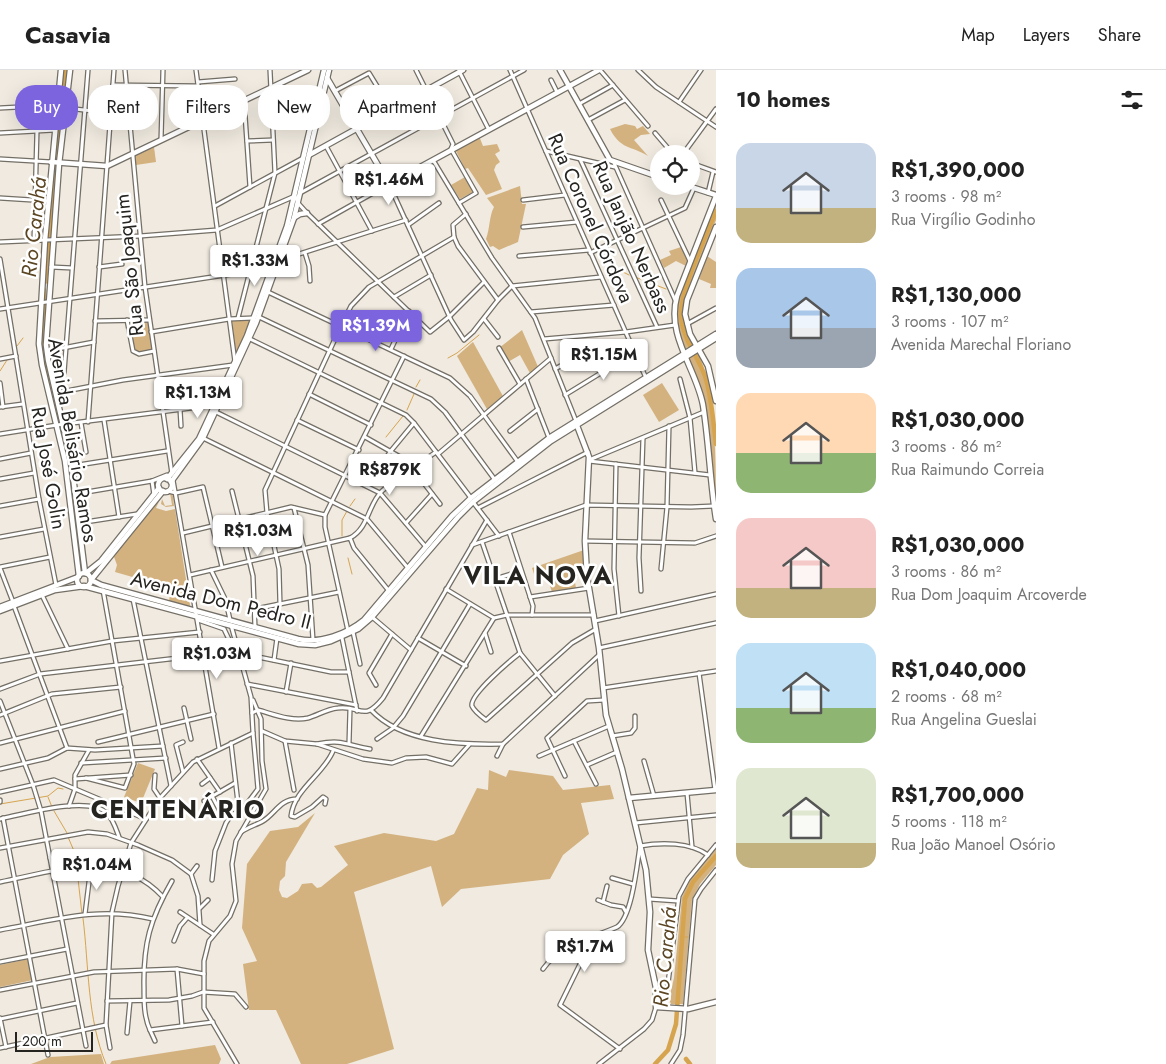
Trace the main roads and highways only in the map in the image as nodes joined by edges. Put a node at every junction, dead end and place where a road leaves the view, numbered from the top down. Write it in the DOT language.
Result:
graph roads {
  1 [pos="61,70"];
  2 [pos="70,70"];
  3 [pos="308,70"];
  4 [pos="329,70"];
  5 [pos="560,70"];
  6 [pos="599,70"];
  7 [pos="461,71"];
  8 [pos="325,74"];
  9 [pos="435,85"];
  10 [pos="568,86"];
  11 [pos="340,100"];
  12 [pos="354,130"];
  13 [pos="357,130"];
  14 [pos="309,154"];
  15 [pos="304,157"];
  16 [pos="55,163"];
  17 [pos="650,175"];
  18 [pos="700,190"];
  19 [pos="716,196"];
  20 [pos="307,213"];
  21 [pos="294,218"];
  22 [pos="716,227"];
  23 [pos="277,262"];
  24 [pos="44,301"];
  25 [pos="256,317"];
  26 [pos="716,334"];
  27 [pos="716,338"];
  28 [pos="697,348"];
  29 [pos="686,355"];
  30 [pos="713,373"];
  31 [pos="716,399"];
  32 [pos="576,423"];
  33 [pos="168,479"];
  34 [pos="162,489"];
  35 [pos="472,500"];
  36 [pos="716,519"];
  37 [pos="102,562"];
  38 [pos="98,570"];
  39 [pos="86,573"];
  40 [pos="78,576"];
  41 [pos="91,580"];
  42 [pos="84,586"];
  43 [pos="102,588"];
  44 [pos="14,604"];
  45 [pos="0,609"];
  46 [pos="197,616"];
  47 [pos="230,623"];
  48 [pos="716,790"];
  49 [pos="629,798"];
  50 [pos="716,1002"];
  1 -- 16 [label="main road, Avenida Belisário Ramos"];
  2 -- 16 [label="main road, Avenida Belisário Ramos"];
  3 -- 16 [label="main road"];
  4 -- 8 [label="main road"];
  5 -- 10 [label="main road"];
  6 -- 10 [label="main road"];
  7 -- 9 [label="main road"];
  8 -- 11 [label="main road"];
  8 -- 14 [label="main road"];
  8 -- 15 [label="main road"];
  10 -- 13 [label="main road"];
  10 -- 17 [label="main road"];
  12 -- 14 [label="main road"];
  14 -- 15 [label="main road"];
  14 -- 21 [label="main road"];
  15 -- 23 [label="main road"];
  16 -- 24 [label="main road, Avenida Belisário Ramos"];
  16 -- 24 [label="main road, Avenida Belisário Ramos"];
  18 -- 19 [label="main road"];
  19 -- 29 [label="main road"];
  20 -- 21 [label="main road"];
  21 -- 23 [label="main road"];
  22 -- 28 [label="main road"];
  23 -- 25 [label="main road"];
  23 -- 25 [label="main road"];
  24 -- 39 [label="main road, Avenida Belisário Ramos"];
  24 -- 40 [label="main road, Avenida Belisário Ramos"];
  25 -- 33 [label="main road"];
  25 -- 33 [label="main road"];
  26 -- 28 [label="main road, Avenida Dom Pedro II"];
  27 -- 28 [label="main road, Avenida Dom Pedro II"];
  28 -- 29 [label="main road, Avenida Dom Pedro II"];
  28 -- 30 [label="main road"];
  29 -- 32 [label="main road, Avenida Dom Pedro II"];
  29 -- 32 [label="main road, Avenida Dom Pedro II"];
  29 -- 36 [label="main road"];
  30 -- 31 [label="main road"];
  32 -- 35 [label="main road, Avenida Dom Pedro II"];
  32 -- 35 [label="main road, Avenida Dom Pedro II"];
  32 -- 49 [label="main road"];
  33 -- 34 [label="main road"];
  33 -- 34 [label="main road"];
  34 -- 37 [label="main road"];
  34 -- 37 [label="main road"];
  35 -- 47 [label="main road, Avenida Dom Pedro II"];
  35 -- 47 [label="main road, Avenida Dom Pedro II"];
  37 -- 38 [label="main road"];
  37 -- 39 [label="main road"];
  38 -- 41 [label="main road"];
  38 -- 43 [label="main road"];
  39 -- 40 [label="main road"];
  39 -- 41 [label="main road"];
  40 -- 42 [label="main road"];
  40 -- 44 [label="main road"];
  41 -- 42 [label="main road"];
  41 -- 43 [label="main road, Avenida Dom Pedro II"];
  42 -- 43 [label="main road, Avenida Dom Pedro II"];
  42 -- 44 [label="main road"];
  43 -- 46 [label="main road, Avenida Dom Pedro II"];
  43 -- 46 [label="main road, Avenida Dom Pedro II"];
  44 -- 45 [label="main road"];
  46 -- 47 [label="main road, Avenida Dom Pedro II"];
  48 -- 49 [label="main road"];
  49 -- 50 [label="main road"];
}
